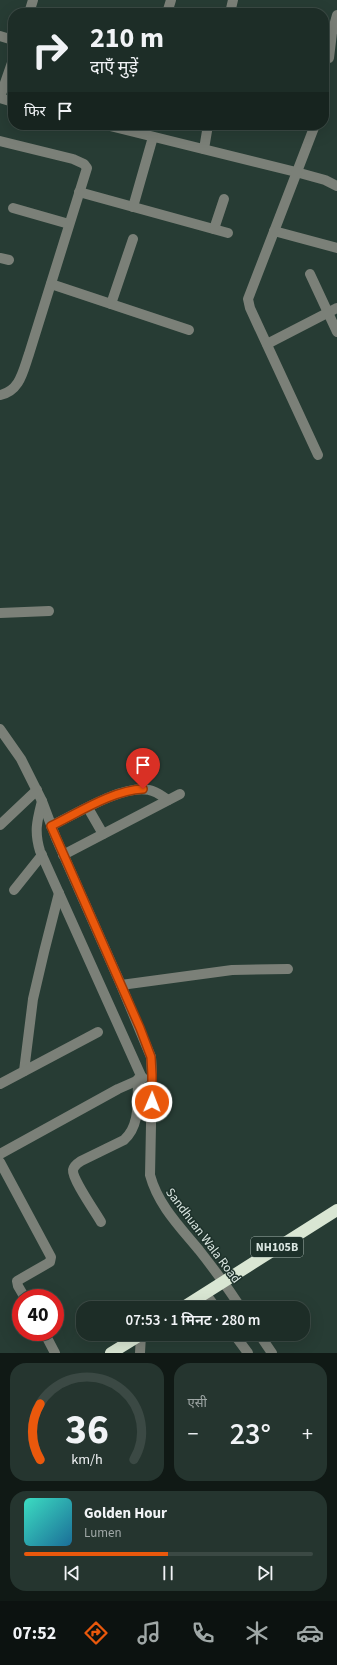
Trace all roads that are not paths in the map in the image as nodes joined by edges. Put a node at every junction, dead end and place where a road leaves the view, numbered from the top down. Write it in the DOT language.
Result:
graph roads {
  1 [pos="337,15"];
  2 [pos="329,58"];
  3 [pos="8,75"];
  4 [pos="0,98"];
  5 [pos="126,130"];
  6 [pos="207,130"];
  7 [pos="313,130"];
  8 [pos="153,137"];
  9 [pos="0,141"];
  10 [pos="204,149"];
  11 [pos="296,172"];
  12 [pos="337,186"];
  13 [pos="79,192"];
  14 [pos="224,199"];
  15 [pos="133,207"];
  16 [pos="13,208"];
  17 [pos="69,224"];
  18 [pos="214,229"];
  19 [pos="274,230"];
  20 [pos="228,232"];
  21 [pos="133,239"];
  22 [pos="337,248"];
  23 [pos="310,274"];
  24 [pos="51,284"];
  25 [pos="111,304"];
  26 [pos="333,310"];
  27 [pos="190,330"];
  28 [pos="337,332"];
  29 [pos="267,344"];
  30 [pos="0,395"];
  31 [pos="318,455"];
  32 [pos="49,611"];
  33 [pos="0,613"];
  34 [pos="0,729"];
  35 [pos="37,790"];
  36 [pos="180,794"];
  37 [pos="168,800"];
  38 [pos="42,801"];
  39 [pos="88,808"];
  40 [pos="0,825"];
  41 [pos="51,826"];
  42 [pos="103,834"];
  43 [pos="42,855"];
  44 [pos="63,855"];
  45 [pos="14,890"];
  46 [pos="59,893"];
  47 [pos="288,969"];
  48 [pos="121,985"];
  49 [pos="98,1032"];
  50 [pos="24,1070"];
  51 [pos="152,1075"];
  52 [pos="140,1079"];
  53 [pos="0,1084"];
  54 [pos="0,1154"];
  55 [pos="0,1162"];
  56 [pos="336,1214"];
  57 [pos="101,1222"];
  58 [pos="221,1283"];
  59 [pos="20,1289"];
  60 [pos="206,1292"];
  61 [pos="192,1301"];
  62 [pos="212,1301"];
  63 [pos="235,1301"];
  64 [pos="49,1341"];
  65 [pos="132,1341"];
  66 [pos="141,1341"];
  67 [pos="239,1341"];
  68 [pos="264,1341"];
  69 [pos="55,1353"];
  70 [pos="111,1353"];
  71 [pos="140,1353"];
  72 [pos="248,1353"];
  73 [pos="272,1353"];
  1 -- 2 [label="street"];
  3 -- 4 [label="street"];
  5 -- 8 [label="street"];
  6 -- 10 [label="street"];
  7 -- 11 [label="street"];
  8 -- 10 [label="street"];
  8 -- 15 [label="street"];
  9 -- 13 [label="street"];
  10 -- 11 [label="street"];
  11 -- 12 [label="street"];
  11 -- 19 [label="street"];
  13 -- 15 [label="street"];
  13 -- 17 [label="street"];
  14 -- 18 [label="street"];
  15 -- 18 [label="street"];
  16 -- 17 [label="street"];
  17 -- 24 [label="street"];
  18 -- 20 [label="street"];
  19 -- 22 [label="street"];
  19 -- 29 [label="street"];
  21 -- 25 [label="street"];
  23 -- 26 [label="street"];
  24 -- 25 [label="street"];
  24 -- 30 [label="street"];
  25 -- 27 [label="street"];
  26 -- 28 [label="street"];
  26 -- 29 [label="street"];
  29 -- 31 [label="street"];
  32 -- 33 [label="street"];
  34 -- 35 [label="street, Sandhuan Wala Road"];
  35 -- 38 [label="street, Sandhuan Wala Road"];
  35 -- 40 [label="street"];
  36 -- 37 [label="street"];
  37 -- 39 [label="street"];
  37 -- 42 [label="street"];
  38 -- 41 [label="street, Sandhuan Wala Road"];
  38 -- 43 [label="street"];
  39 -- 41 [label="street"];
  39 -- 42 [label="street"];
  41 -- 44 [label="street, Sandhuan Wala Road"];
  42 -- 44 [label="street"];
  43 -- 45 [label="street"];
  43 -- 46 [label="street"];
  44 -- 48 [label="street, Sandhuan Wala Road"];
  46 -- 50 [label="street"];
  46 -- 52 [label="street"];
  47 -- 48 [label="street"];
  48 -- 51 [label="street, Sandhuan Wala Road"];
  49 -- 50 [label="street"];
  50 -- 53 [label="street"];
  51 -- 52 [label="street"];
  51 -- 58 [label="street, Sandhuan Wala Road"];
  52 -- 54 [label="street"];
  52 -- 57 [label="street"];
  55 -- 59 [label="street"];
  56 -- 58 [label="highway, NH105B"];
  58 -- 60 [label="highway, NH105B"];
  58 -- 63 [label="street, Sandhuan Wala Road"];
  60 -- 61 [label="highway, NH105B"];
  60 -- 62 [label="street"];
  64 -- 69 [label="street"];
  65 -- 70 [label="highway"];
  66 -- 71 [label="street"];
  67 -- 72 [label="street"];
  68 -- 73 [label="street"];
}
